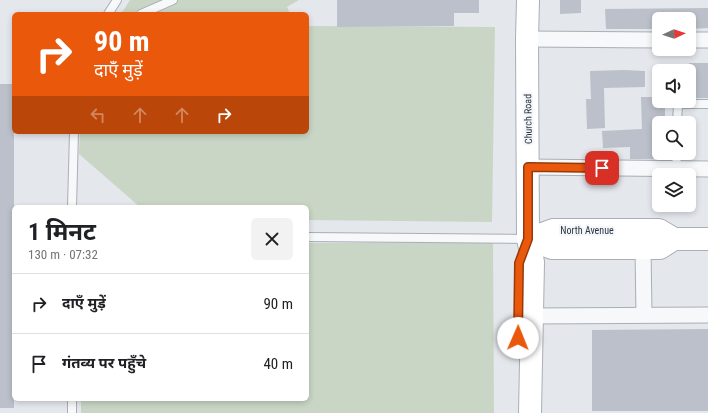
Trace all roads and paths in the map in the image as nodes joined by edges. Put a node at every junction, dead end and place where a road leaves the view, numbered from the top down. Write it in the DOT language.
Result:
graph roads {
  1 [pos="117,0"];
  2 [pos="173,0"];
  3 [pos="528,0"];
  4 [pos="109,12"];
  5 [pos="146,12"];
  6 [pos="527,39"];
  7 [pos="652,40"];
  8 [pos="696,40"];
  9 [pos="708,40"];
  10 [pos="708,104"];
  11 [pos="677,116"];
  12 [pos="74,134"];
  13 [pos="528,167"];
  14 [pos="652,169"];
  15 [pos="696,169"];
  16 [pos="708,169"];
  17 [pos="72,205"];
  18 [pos="309,237"];
  19 [pos="528,239"];
  20 [pos="674,239"];
  21 [pos="708,239"];
  22 [pos="644,248"];
  23 [pos="644,315"];
  24 [pos="708,315"];
  25 [pos="533,316"];
  26 [pos="72,401"];
  27 [pos="72,413"];
  28 [pos="517,413"];
  29 [pos="530,413"];
  1 -- 4 [label="lane"];
  2 -- 5 [label="lane"];
  3 -- 6 [label="street, Church Road"];
  6 -- 7 [label="street"];
  6 -- 13 [label="street, Church Road"];
  8 -- 9 [label="street"];
  10 -- 11 [label="lane"];
  12 -- 17 [label="lane"];
  13 -- 14 [label="street"];
  13 -- 19 [label="street, Church Road"];
  15 -- 16 [label="street"];
  18 -- 19 [label="lane"];
  19 -- 20 [label="street, North Avenue"];
  19 -- 22 [label="street, North Avenue"];
  19 -- 25 [label="street, Church Road"];
  19 -- 28 [label="street, Church Road"];
  20 -- 21 [label="street, North Avenue"];
  20 -- 22 [label="street, North Avenue"];
  22 -- 23 [label="street"];
  23 -- 24 [label="street"];
  23 -- 25 [label="street"];
  25 -- 29 [label="street, Church Road"];
  26 -- 27 [label="lane"];
}
